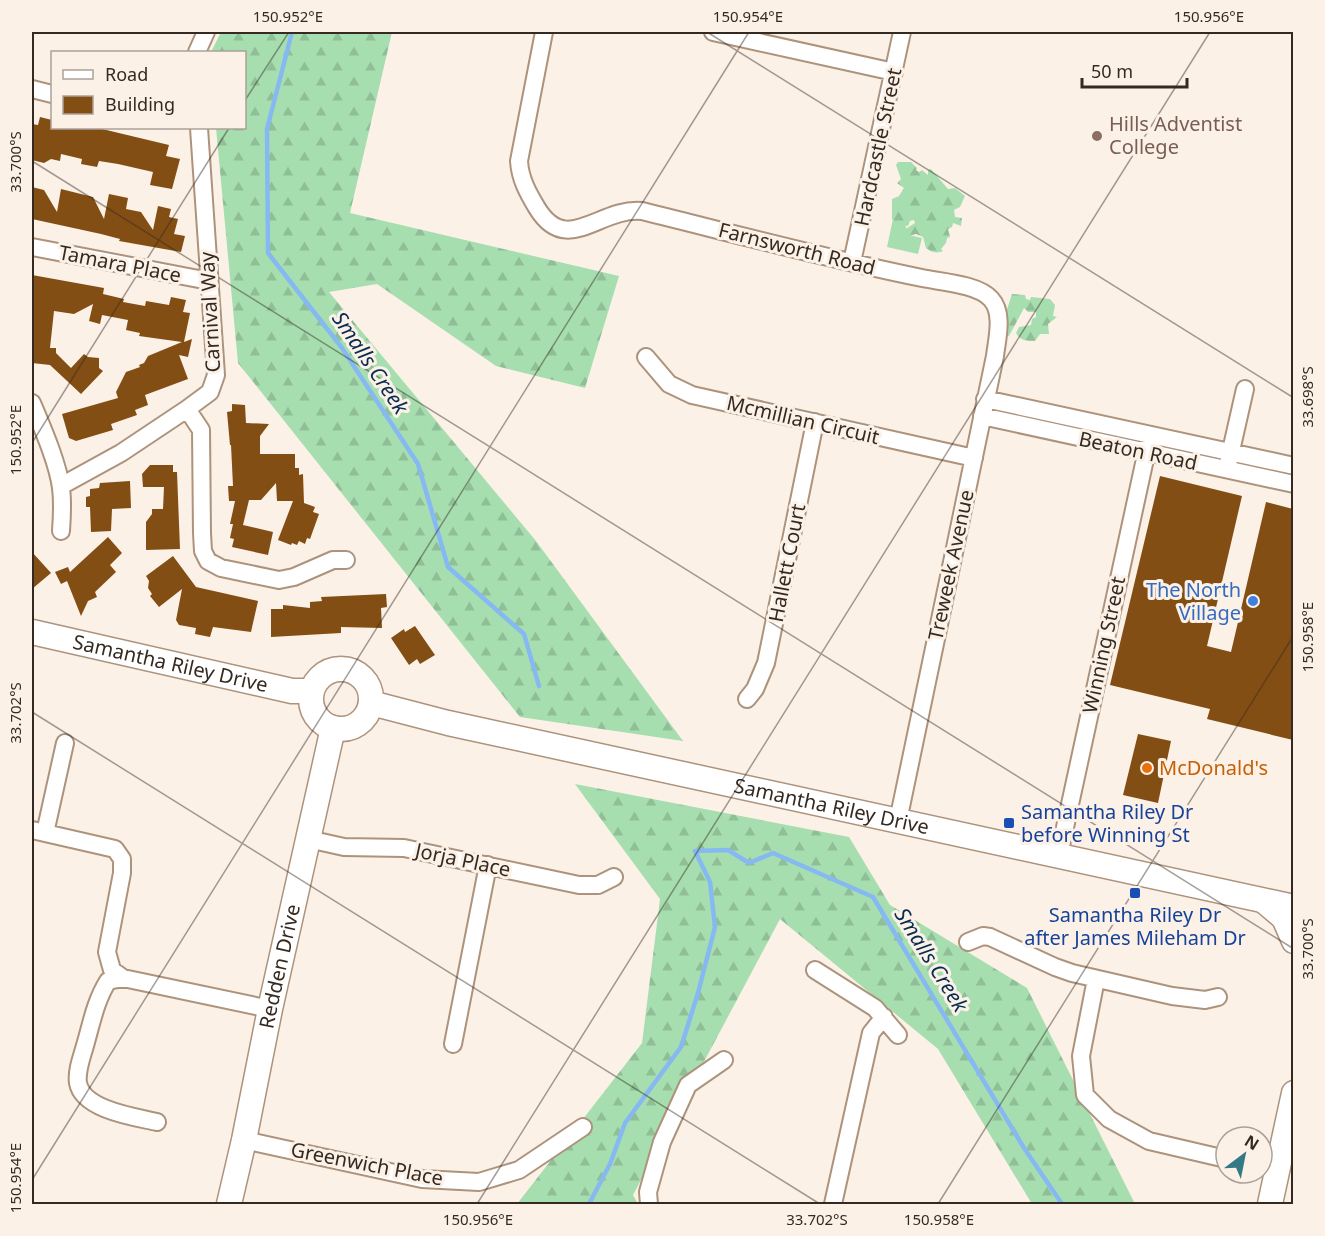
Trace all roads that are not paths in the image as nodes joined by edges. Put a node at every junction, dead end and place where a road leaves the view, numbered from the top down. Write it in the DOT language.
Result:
graph roads {
  1 [pos="206,32"];
  2 [pos="544,32"];
  3 [pos="713,32"];
  4 [pos="902,32"];
  5 [pos="197,51"];
  6 [pos="894,72"];
  7 [pos="32,89"];
  8 [pos="51,94"];
  9 [pos="199,129"];
  10 [pos="32,247"];
  11 [pos="852,262"];
  12 [pos="209,281"];
  13 [pos="996,308"];
  14 [pos="646,357"];
  15 [pos="1245,389"];
  16 [pos="986,399"];
  17 [pos="32,403"];
  18 [pos="187,409"];
  19 [pos="982,416"];
  20 [pos="815,422"];
  21 [pos="1150,436"];
  22 [pos="1146,453"];
  23 [pos="1230,453"];
  24 [pos="974,458"];
  25 [pos="1293,466"];
  26 [pos="1227,471"];
  27 [pos="1293,484"];
  28 [pos="61,486"];
  29 [pos="61,531"];
  30 [pos="346,560"];
  31 [pos="32,632"];
  32 [pos="311,691"];
  33 [pos="747,699"];
  34 [pos="371,703"];
  35 [pos="333,728"];
  36 [pos="65,743"];
  37 [pos="898,821"];
  38 [pos="38,832"];
  39 [pos="308,838"];
  40 [pos="1059,855"];
  41 [pos="488,865"];
  42 [pos="614,876"];
  43 [pos="1264,901"];
  44 [pos="1293,907"];
  45 [pos="1293,941"];
  46 [pos="968,942"];
  47 [pos="814,970"];
  48 [pos="123,978"];
  49 [pos="1096,979"];
  50 [pos="1218,997"];
  51 [pos="270,1009"];
  52 [pos="884,1017"];
  53 [pos="898,1035"];
  54 [pos="453,1044"];
  55 [pos="724,1060"];
  56 [pos="1293,1093"];
  57 [pos="157,1122"];
  58 [pos="584,1127"];
  59 [pos="244,1140"];
  60 [pos="1214,1156"];
  61 [pos="1274,1156"];
  62 [pos="1270,1185"];
  63 [pos="229,1204"];
  64 [pos="649,1204"];
  65 [pos="833,1204"];
  66 [pos="1270,1204"];
  1 -- 5 [label="street"];
  2 -- 11 [label="street, Farnsworth Road"];
  3 -- 6 [label="street"];
  4 -- 6 [label="street, Hardcastle Street"];
  6 -- 11 [label="street, Hardcastle Street"];
  7 -- 8 [label="street"];
  9 -- 12 [label="street, Carnival Way"];
  10 -- 12 [label="street, Tamara Place"];
  11 -- 13 [label="street, Farnsworth Road"];
  12 -- 18 [label="street, Carnival Way"];
  13 -- 16 [label="street, Treweek Avenue"];
  14 -- 20 [label="street, Mcmillian Circuit"];
  15 -- 23 [label="street"];
  16 -- 19 [label="street, Treweek Avenue"];
  16 -- 21 [label="street, Beaton Road"];
  17 -- 28 [label="street"];
  18 -- 28 [label="street, Carnival Way"];
  18 -- 30 [label="street"];
  19 -- 22 [label="street, Beaton Road"];
  19 -- 24 [label="street, Treweek Avenue"];
  20 -- 24 [label="street, Mcmillian Circuit"];
  20 -- 33 [label="street, Hallett Court"];
  21 -- 22 [label="street, Winning Street"];
  21 -- 23 [label="street, Beaton Road"];
  22 -- 26 [label="street, Beaton Road"];
  22 -- 40 [label="street, Winning Street"];
  23 -- 25 [label="street, Beaton Road"];
  23 -- 26 [label="street"];
  24 -- 37 [label="street, Treweek Avenue"];
  26 -- 27 [label="street, Beaton Road"];
  28 -- 29 [label="street"];
  31 -- 32 [label="main road, Samantha Riley Drive"];
  32 -- 34 [label="main road"];
  32 -- 35 [label="main road"];
  34 -- 35 [label="main road"];
  34 -- 37 [label="main road, Samantha Riley Drive"];
  35 -- 39 [label="main road, Redden Drive"];
  36 -- 38 [label="street"];
  37 -- 40 [label="main road, Samantha Riley Drive"];
  38 -- 48 [label="street"];
  39 -- 41 [label="street, Jorja Place"];
  39 -- 51 [label="main road, Redden Drive"];
  40 -- 43 [label="main road, Samantha Riley Drive"];
  41 -- 42 [label="street, Jorja Place"];
  41 -- 54 [label="street"];
  43 -- 44 [label="main road, Samantha Riley Drive"];
  43 -- 45 [label="main road"];
  46 -- 49 [label="street"];
  47 -- 52 [label="street"];
  48 -- 51 [label="street"];
  48 -- 57 [label="street"];
  49 -- 50 [label="street"];
  49 -- 60 [label="street"];
  51 -- 59 [label="main road, Redden Drive"];
  52 -- 53 [label="street"];
  52 -- 65 [label="street"];
  55 -- 64 [label="street"];
  56 -- 61 [label="main road"];
  58 -- 59 [label="street, Greenwich Place"];
  59 -- 63 [label="main road, Redden Drive"];
  62 -- 66 [label="main road"];
}
